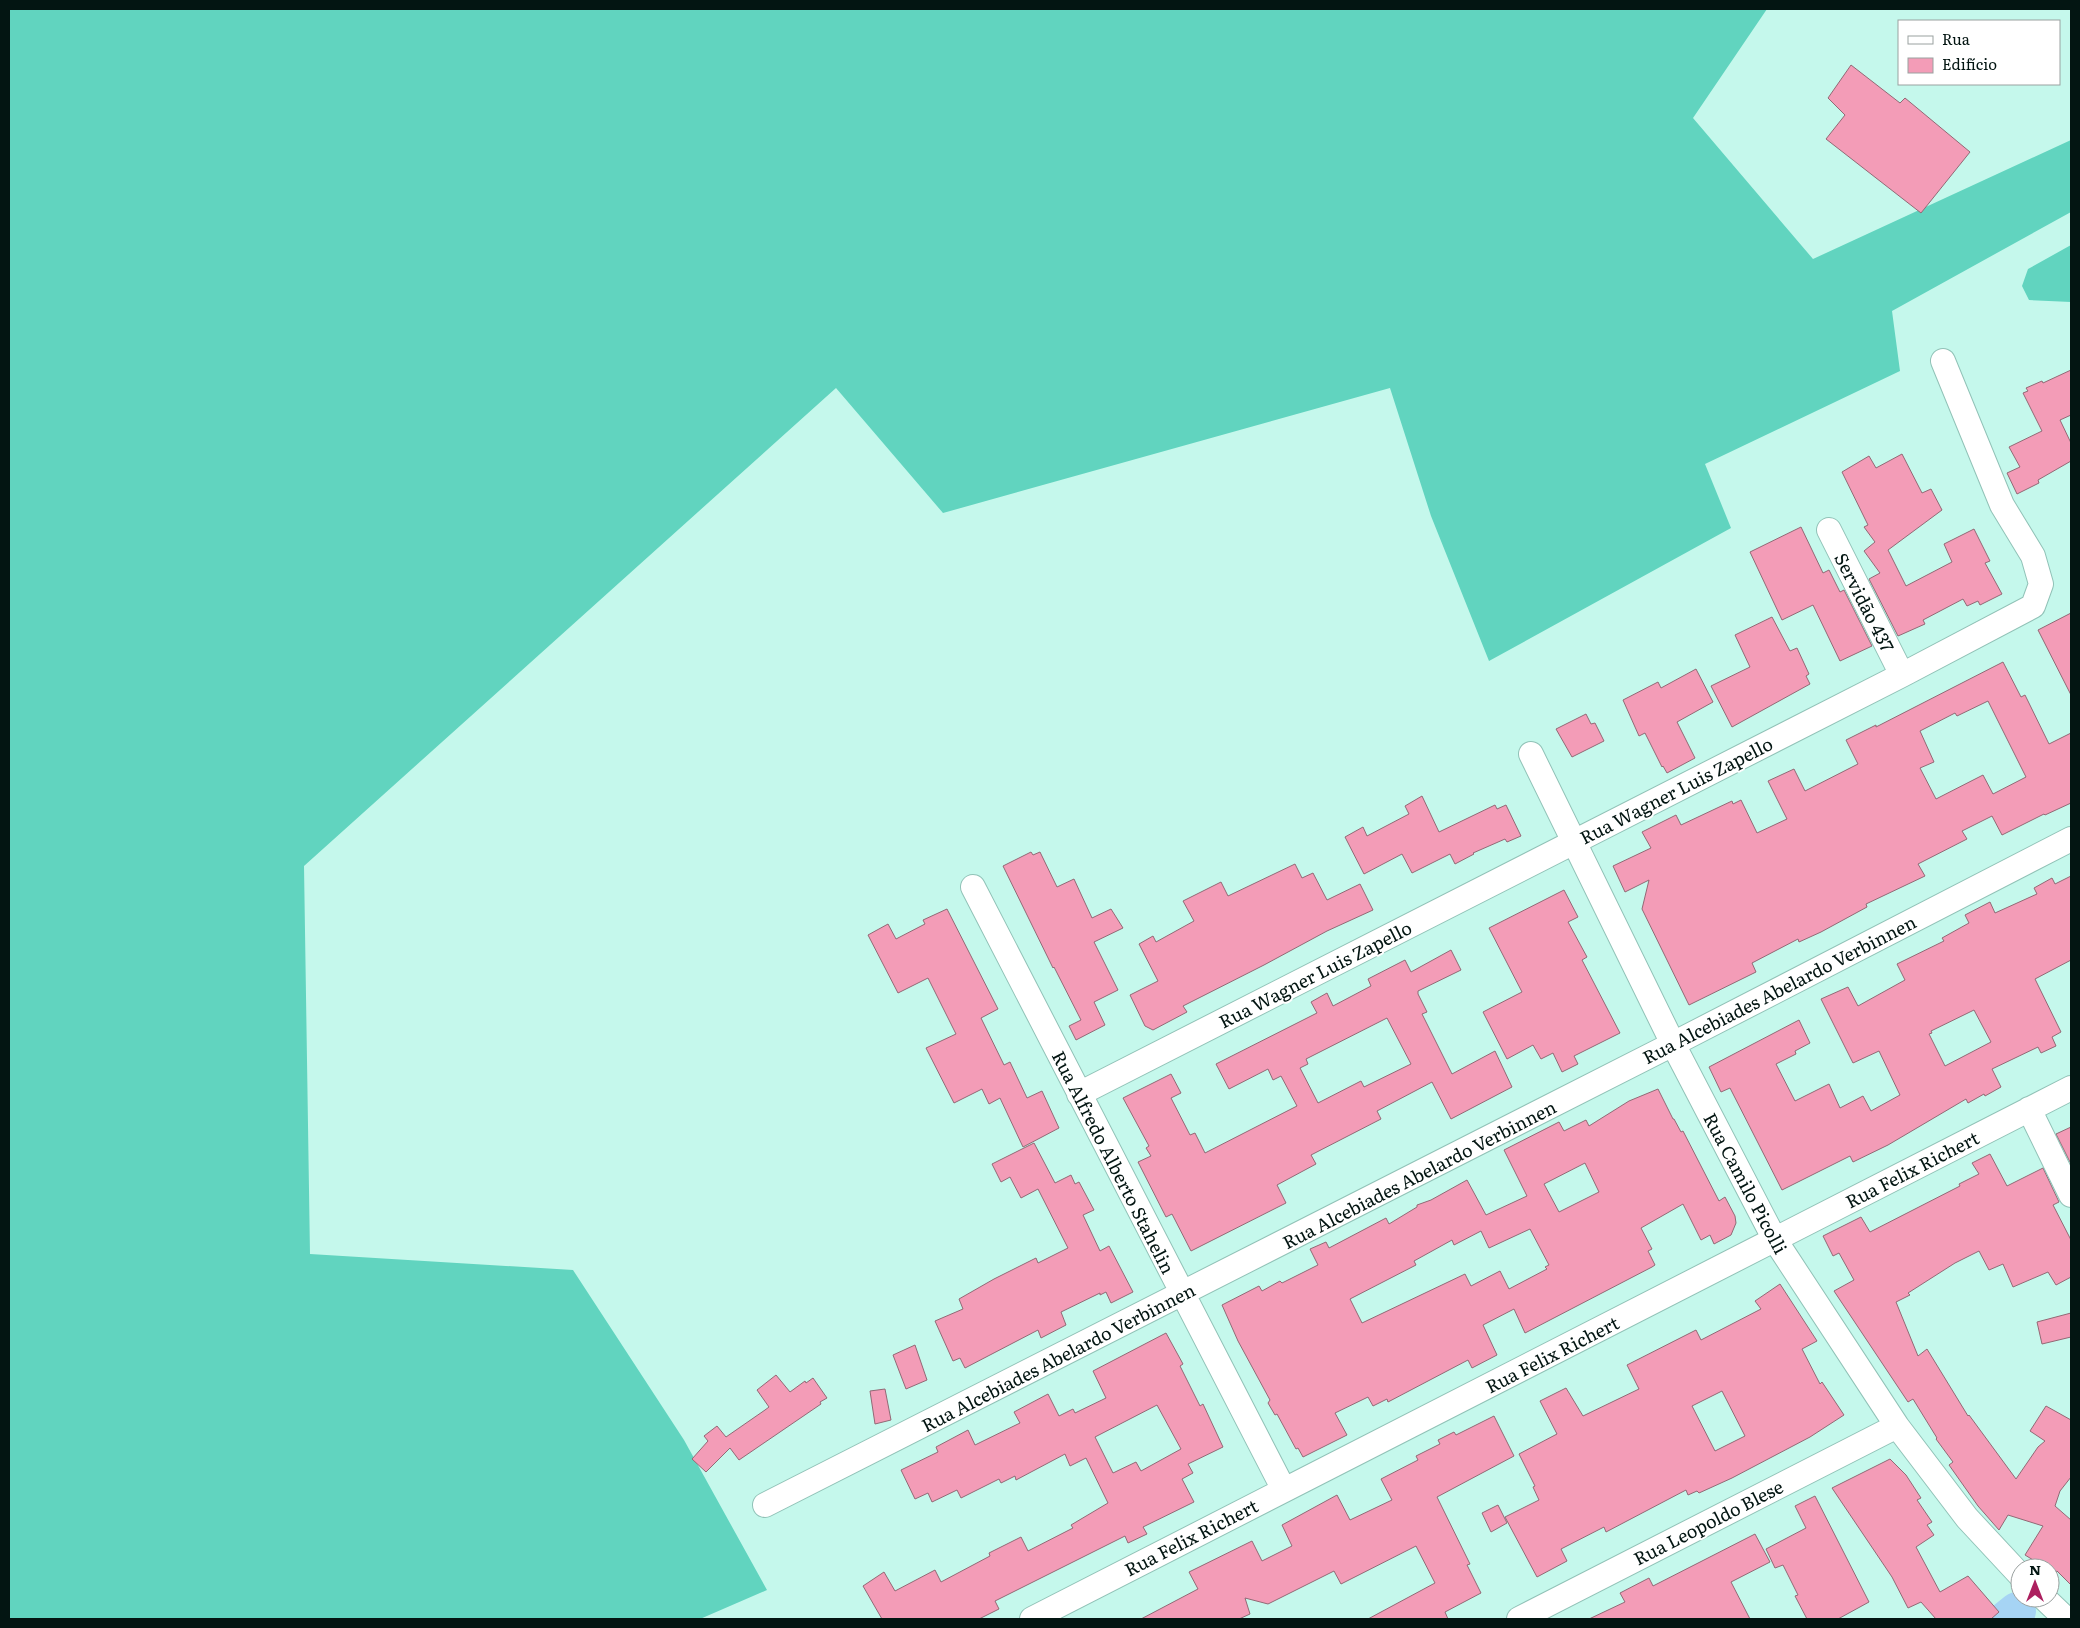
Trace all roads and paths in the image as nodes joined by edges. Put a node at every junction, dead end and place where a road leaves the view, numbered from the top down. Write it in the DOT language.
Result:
graph roads {
  1 [pos="1943,361"];
  2 [pos="1828,530"];
  3 [pos="1902,675"];
  4 [pos="1530,754"];
  5 [pos="2071,839"];
  6 [pos="1574,842"];
  7 [pos="973,887"];
  8 [pos="1673,1044"];
  9 [pos="2071,1088"];
  10 [pos="1079,1094"];
  11 [pos="2029,1109"];
  12 [pos="2071,1195"];
  13 [pos="1775,1240"];
  14 [pos="1183,1294"];
  15 [pos="1898,1426"];
  16 [pos="1284,1490"];
  17 [pos="765,1505"];
  18 [pos="2010,1564"];
  19 [pos="2054,1608"];
  20 [pos="1032,1619"];
  21 [pos="1519,1619"];
  22 [pos="2066,1619"];
  1 -- 3 [label="street, Rua Wagner Luis Zapello"];
  2 -- 3 [label="street, Servidão 437"];
  3 -- 6 [label="street, Rua Wagner Luis Zapello"];
  4 -- 6 [label="street, Rua Camilo Picolli"];
  5 -- 8 [label="street, Rua Alcebiades Abelardo Verbinnen"];
  6 -- 8 [label="street, Rua Camilo Picolli"];
  6 -- 10 [label="street, Rua Wagner Luis Zapello"];
  7 -- 10 [label="street, Rua Alfredo Alberto Stahelin"];
  8 -- 13 [label="street, Rua Camilo Picolli"];
  8 -- 14 [label="street, Rua Alcebiades Abelardo Verbinnen"];
  9 -- 11 [label="street, Rua Felix Richert"];
  10 -- 14 [label="street, Rua Alfredo Alberto Stahelin"];
  11 -- 12 [label="street"];
  11 -- 13 [label="street, Rua Felix Richert"];
  13 -- 15 [label="street, Rua Camilo Picolli"];
  13 -- 16 [label="street, Rua Felix Richert"];
  14 -- 16 [label="street, Rua Alfredo Alberto Stahelin"];
  14 -- 17 [label="street, Rua Alcebiades Abelardo Verbinnen"];
  15 -- 18 [label="street, Rua Camilo Picolli"];
  15 -- 21 [label="street, Rua Leopoldo Blese"];
  16 -- 20 [label="street, Rua Felix Richert"];
  19 -- 22 [label="street"];
}
